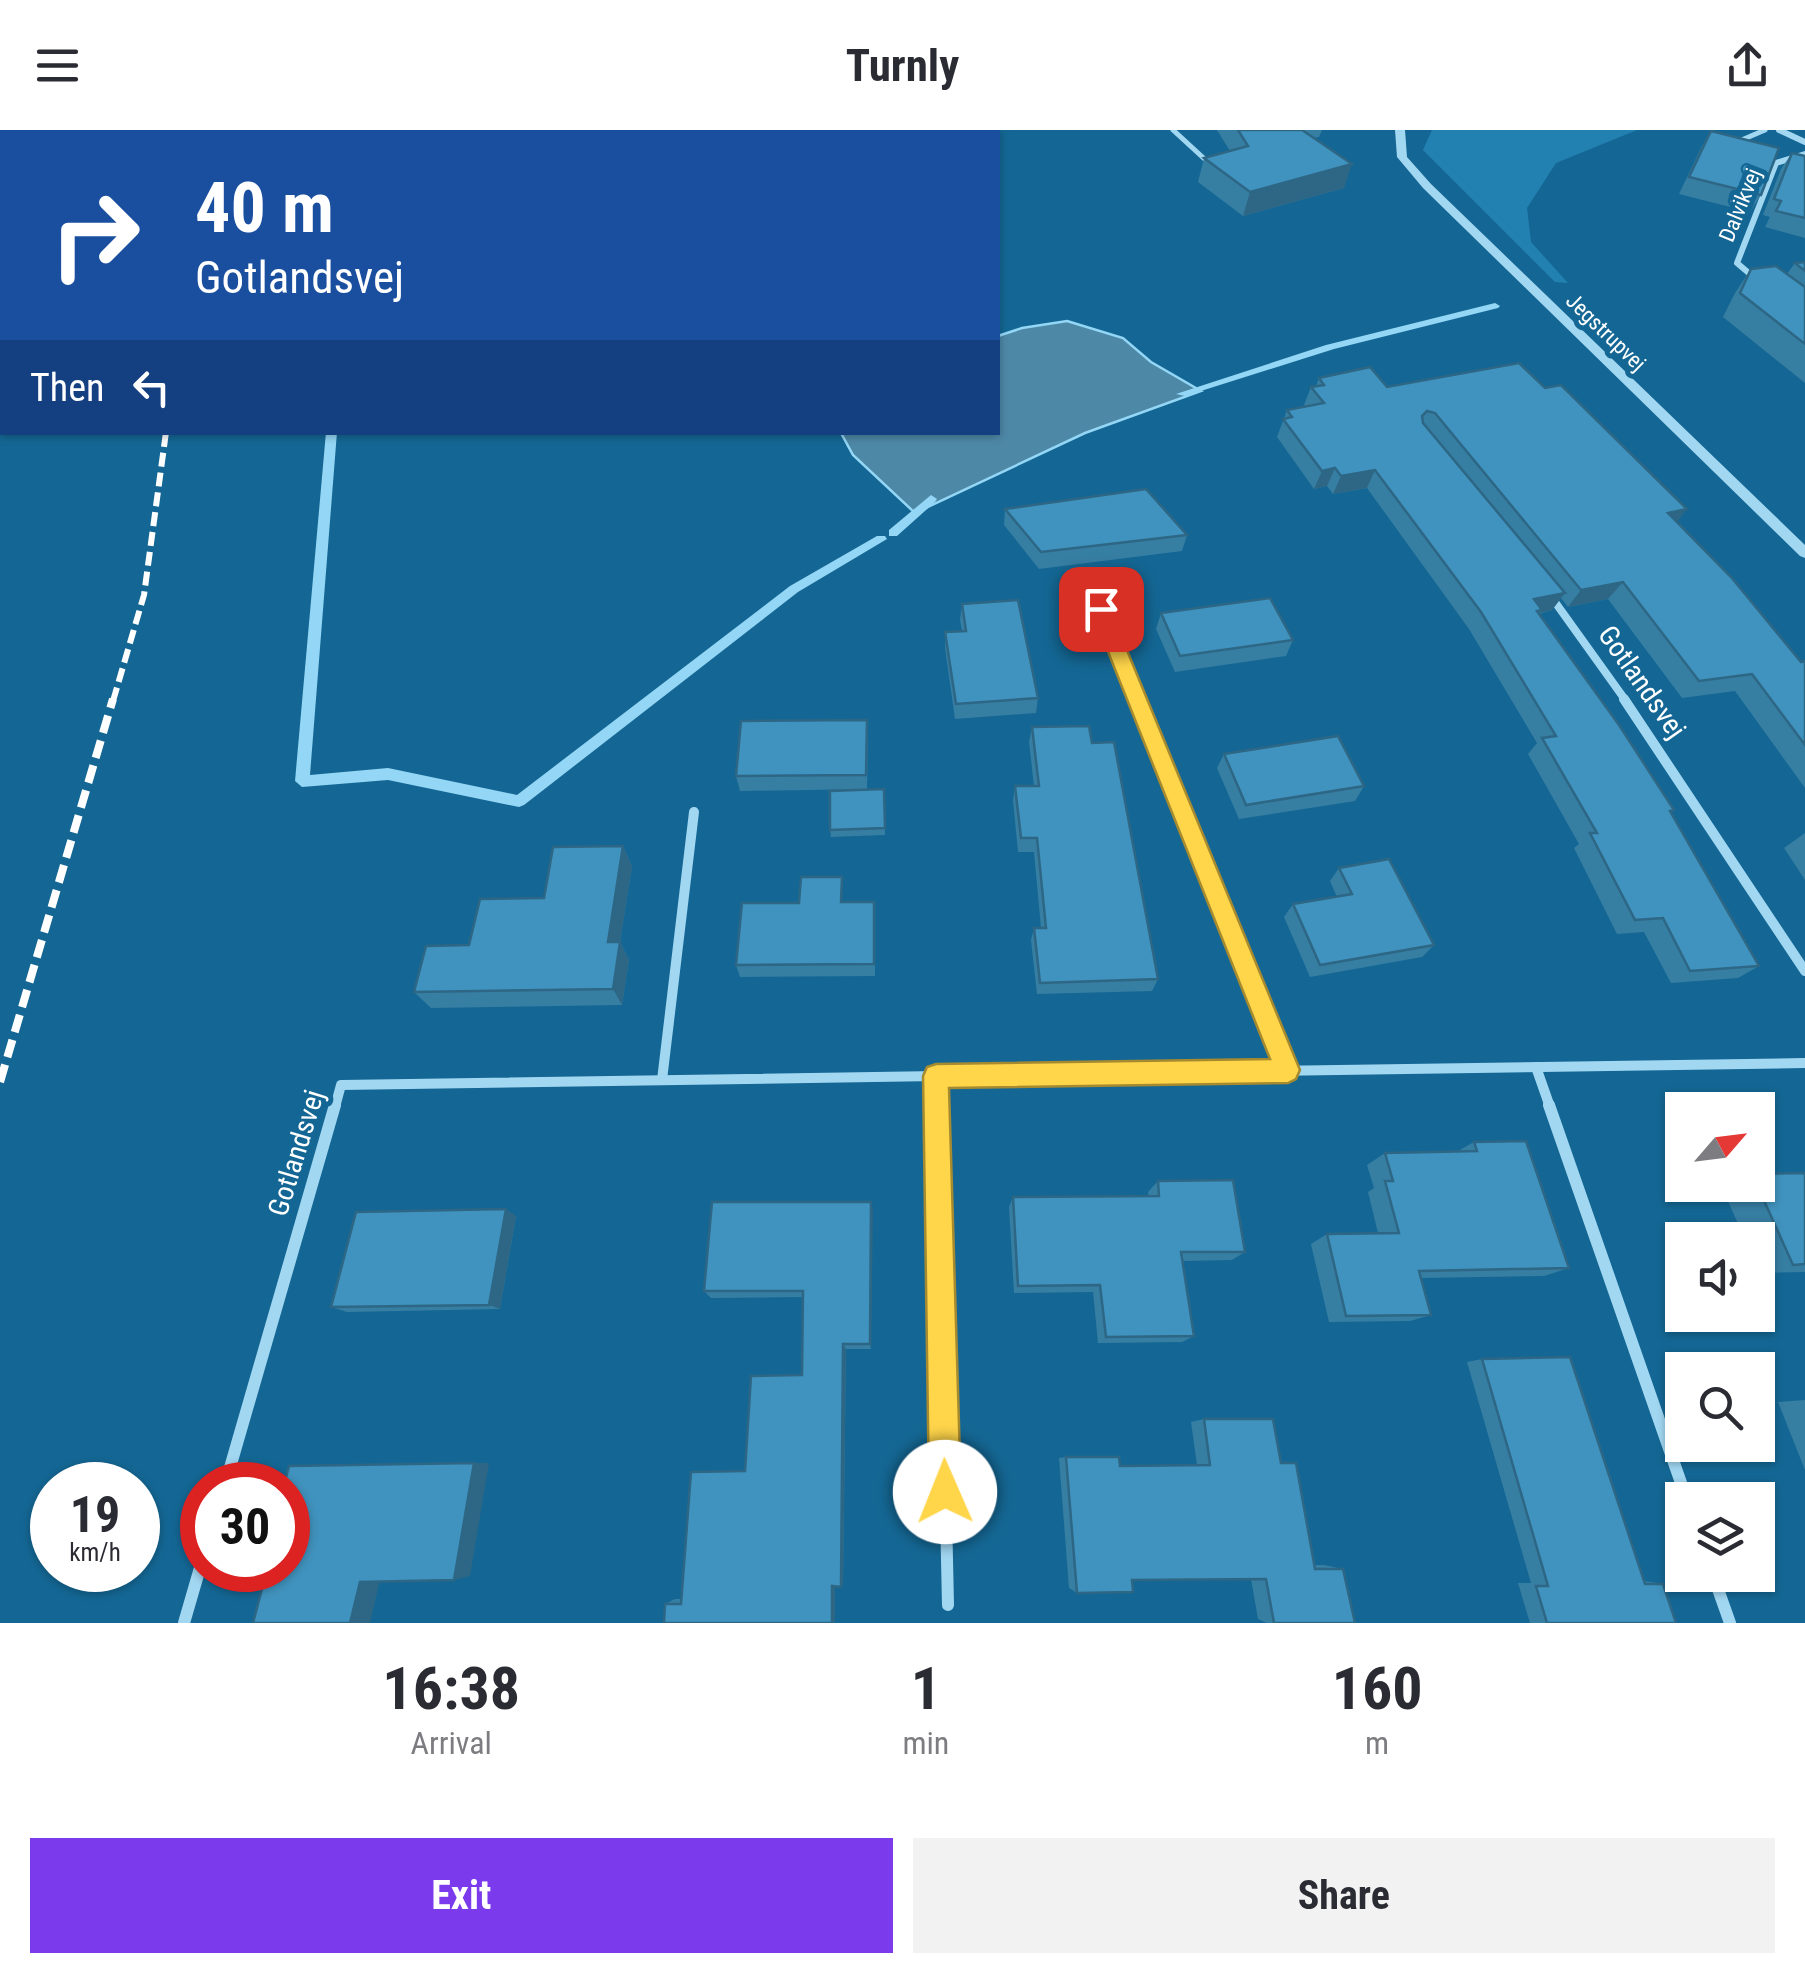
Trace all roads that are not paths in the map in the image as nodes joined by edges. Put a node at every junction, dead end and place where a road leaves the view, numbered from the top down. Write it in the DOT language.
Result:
graph roads {
  1 [pos="1173,130"];
  2 [pos="1400,130"];
  3 [pos="1765,130"];
  4 [pos="1779,130"];
  5 [pos="1805,142"];
  6 [pos="1730,144"];
  7 [pos="1805,154"];
  8 [pos="1210,164"];
  9 [pos="1768,289"];
  10 [pos="1805,554"];
  11 [pos="1539,581"];
  12 [pos="1063,615"];
  13 [pos="694,812"];
  14 [pos="1805,971"];
  15 [pos="1805,1063"];
  16 [pos="1536,1067"];
  17 [pos="1288,1070"];
  18 [pos="936,1076"];
  19 [pos="662,1080"];
  20 [pos="231,1462"];
  21 [pos="1681,1482"];
  22 [pos="193,1592"];
  23 [pos="1719,1592"];
  24 [pos="948,1605"];
  25 [pos="184,1623"];
  26 [pos="1730,1623"];
  1 -- 8 [label="lane"];
  2 -- 10 [label="street, Jegstrupvej"];
  3 -- 6 [label="lane"];
  4 -- 5 [label="street"];
  7 -- 9 [label="street, Dalvikvej"];
  11 -- 14 [label="street, Gotlandsvej"];
  12 -- 17 [label="street"];
  13 -- 19 [label="street"];
  15 -- 16 [label="street, Gotlandsvej"];
  16 -- 17 [label="street, Gotlandsvej"];
  16 -- 21 [label="street"];
  17 -- 18 [label="street, Gotlandsvej"];
  18 -- 19 [label="street, Gotlandsvej"];
  18 -- 24 [label="street"];
  19 -- 20 [label="street, Gotlandsvej"];
  22 -- 25 [label="street"];
  23 -- 26 [label="street"];
}
